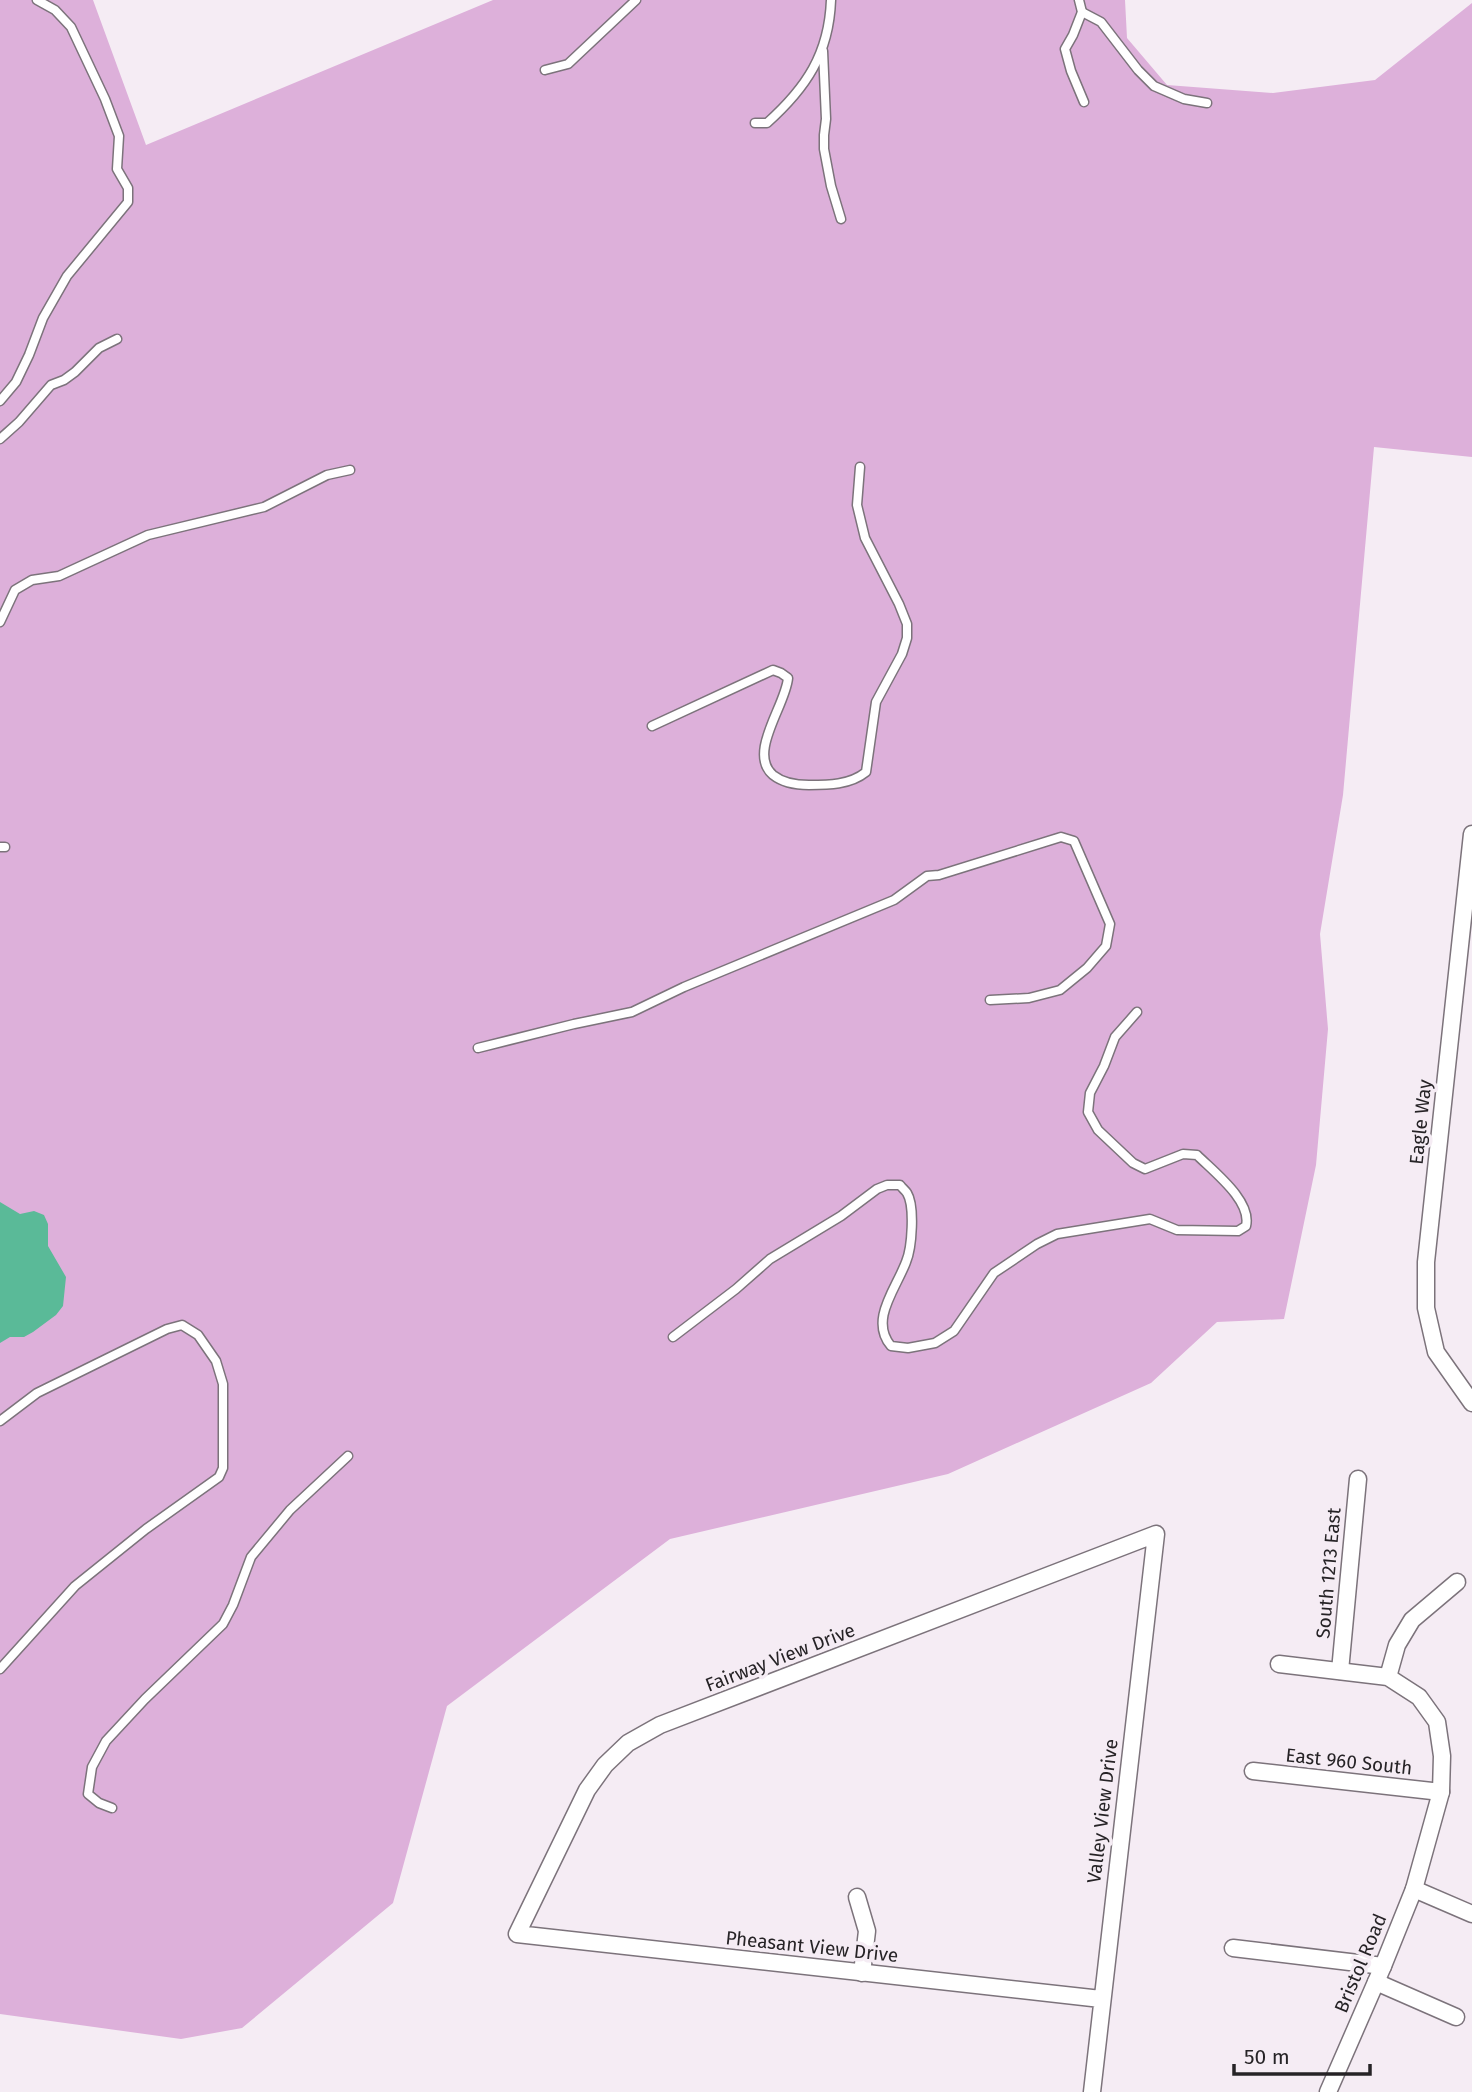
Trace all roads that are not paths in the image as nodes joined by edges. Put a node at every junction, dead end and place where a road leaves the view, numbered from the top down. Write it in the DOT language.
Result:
graph roads {
  1 [pos="37,0"];
  2 [pos="636,0"];
  3 [pos="831,0"];
  4 [pos="1079,0"];
  5 [pos="1082,12"];
  6 [pos="823,51"];
  7 [pos="545,70"];
  8 [pos="1084,102"];
  9 [pos="1207,103"];
  10 [pos="755,123"];
  11 [pos="841,219"];
  12 [pos="117,340"];
  13 [pos="0,401"];
  14 [pos="0,439"];
  15 [pos="860,467"];
  16 [pos="350,470"];
  17 [pos="0,622"];
  18 [pos="652,726"];
  19 [pos="1472,834"];
  20 [pos="1467,933"];
  21 [pos="990,1000"];
  22 [pos="1137,1012"];
  23 [pos="478,1048"];
  24 [pos="673,1336"];
  25 [pos="1471,1401"];
  26 [pos="0,1421"];
  27 [pos="348,1456"];
  28 [pos="1358,1479"];
  29 [pos="1156,1534"];
  30 [pos="1457,1582"];
  31 [pos="1279,1664"];
  32 [pos="0,1669"];
  33 [pos="1340,1671"];
  34 [pos="1388,1677"];
  35 [pos="1253,1771"];
  36 [pos="1441,1792"];
  37 [pos="112,1808"];
  38 [pos="1414,1889"];
  39 [pos="857,1897"];
  40 [pos="1472,1914"];
  41 [pos="517,1934"];
  42 [pos="1233,1948"];
  43 [pos="1383,1966"];
  44 [pos="862,1973"];
  45 [pos="1376,1982"];
  46 [pos="1101,1999"];
  47 [pos="1456,2017"];
  48 [pos="1092,2092"];
  49 [pos="1328,2092"];
  1 -- 13 [label="lane"];
  2 -- 7 [label="lane"];
  3 -- 6 [label="lane"];
  4 -- 5 [label="lane"];
  5 -- 8 [label="lane"];
  5 -- 9 [label="lane"];
  6 -- 10 [label="lane"];
  6 -- 11 [label="lane"];
  12 -- 14 [label="lane"];
  15 -- 18 [label="lane"];
  16 -- 17 [label="lane"];
  19 -- 20 [label="street, Eagle Way"];
  20 -- 25 [label="street, Eagle Way"];
  21 -- 23 [label="lane"];
  22 -- 24 [label="lane"];
  26 -- 32 [label="lane"];
  27 -- 37 [label="lane"];
  28 -- 33 [label="street, South 1213 East"];
  29 -- 41 [label="street, Fairway View Drive"];
  29 -- 46 [label="street, Valley View Drive"];
  30 -- 34 [label="street"];
  31 -- 33 [label="street, Bristol Road"];
  33 -- 34 [label="street, Bristol Road"];
  34 -- 36 [label="street, Bristol Road"];
  35 -- 36 [label="street, East 960 South"];
  36 -- 38 [label="street, Bristol Road"];
  38 -- 40 [label="street"];
  38 -- 43 [label="street, Bristol Road"];
  39 -- 44 [label="street"];
  41 -- 44 [label="street, Pheasant View Drive"];
  42 -- 43 [label="street"];
  43 -- 45 [label="street, Bristol Road"];
  44 -- 46 [label="street, Pheasant View Drive"];
  45 -- 47 [label="street"];
  45 -- 49 [label="street, Bristol Road"];
  46 -- 48 [label="street, Valley View Drive"];
}
